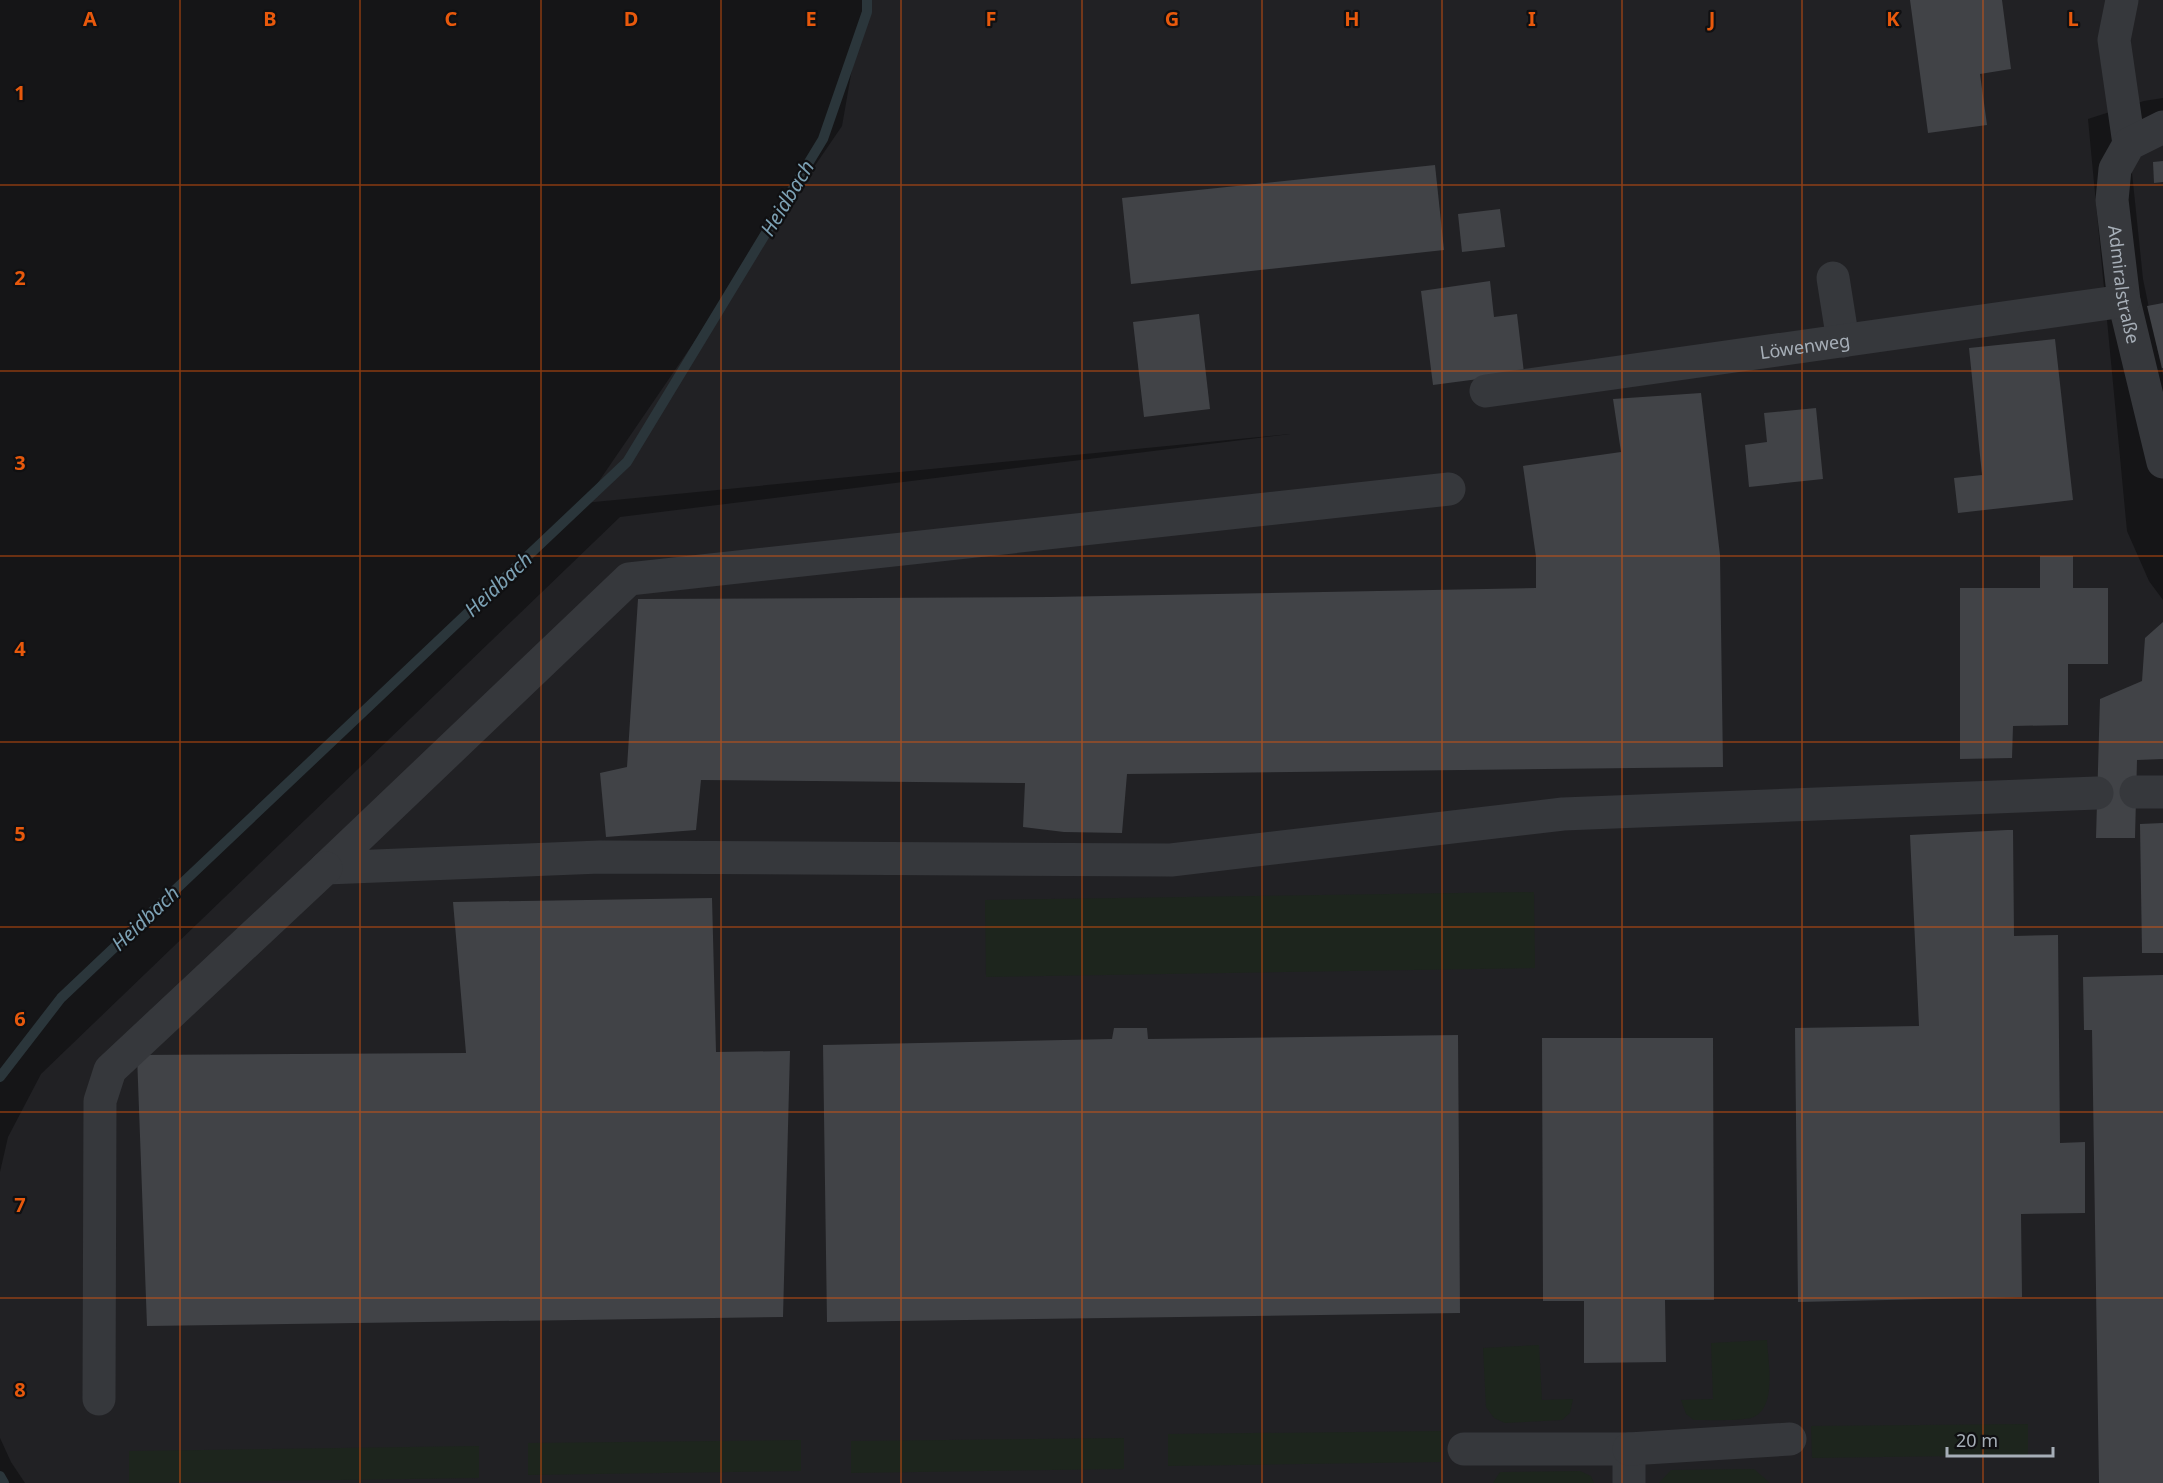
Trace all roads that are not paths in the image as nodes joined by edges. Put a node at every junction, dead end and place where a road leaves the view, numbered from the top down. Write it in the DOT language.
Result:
graph roads {
  1 [pos="2122,0"];
  2 [pos="2163,127"];
  3 [pos="2129,144"];
  4 [pos="1833,278"];
  5 [pos="2124,301"];
  6 [pos="1843,341"];
  7 [pos="1486,392"];
  8 [pos="2163,462"];
  9 [pos="1449,489"];
  10 [pos="2097,793"];
  11 [pos="326,868"];
  12 [pos="99,1398"];
  13 [pos="1790,1439"];
  14 [pos="1464,1449"];
  15 [pos="1629,1449"];
  16 [pos="1629,1483"];
  1 -- 3 [label="street"];
  2 -- 3 [label="street"];
  3 -- 5 [label="street, Admiralstraße"];
  4 -- 6 [label="street"];
  5 -- 6 [label="street, Löwenweg"];
  5 -- 8 [label="street, Admiralstraße"];
  6 -- 7 [label="street, Löwenweg"];
  9 -- 11 [label="street"];
  10 -- 11 [label="street"];
  11 -- 12 [label="street"];
  13 -- 15 [label="street"];
  14 -- 15 [label="street"];
  15 -- 16 [label="street"];
}
